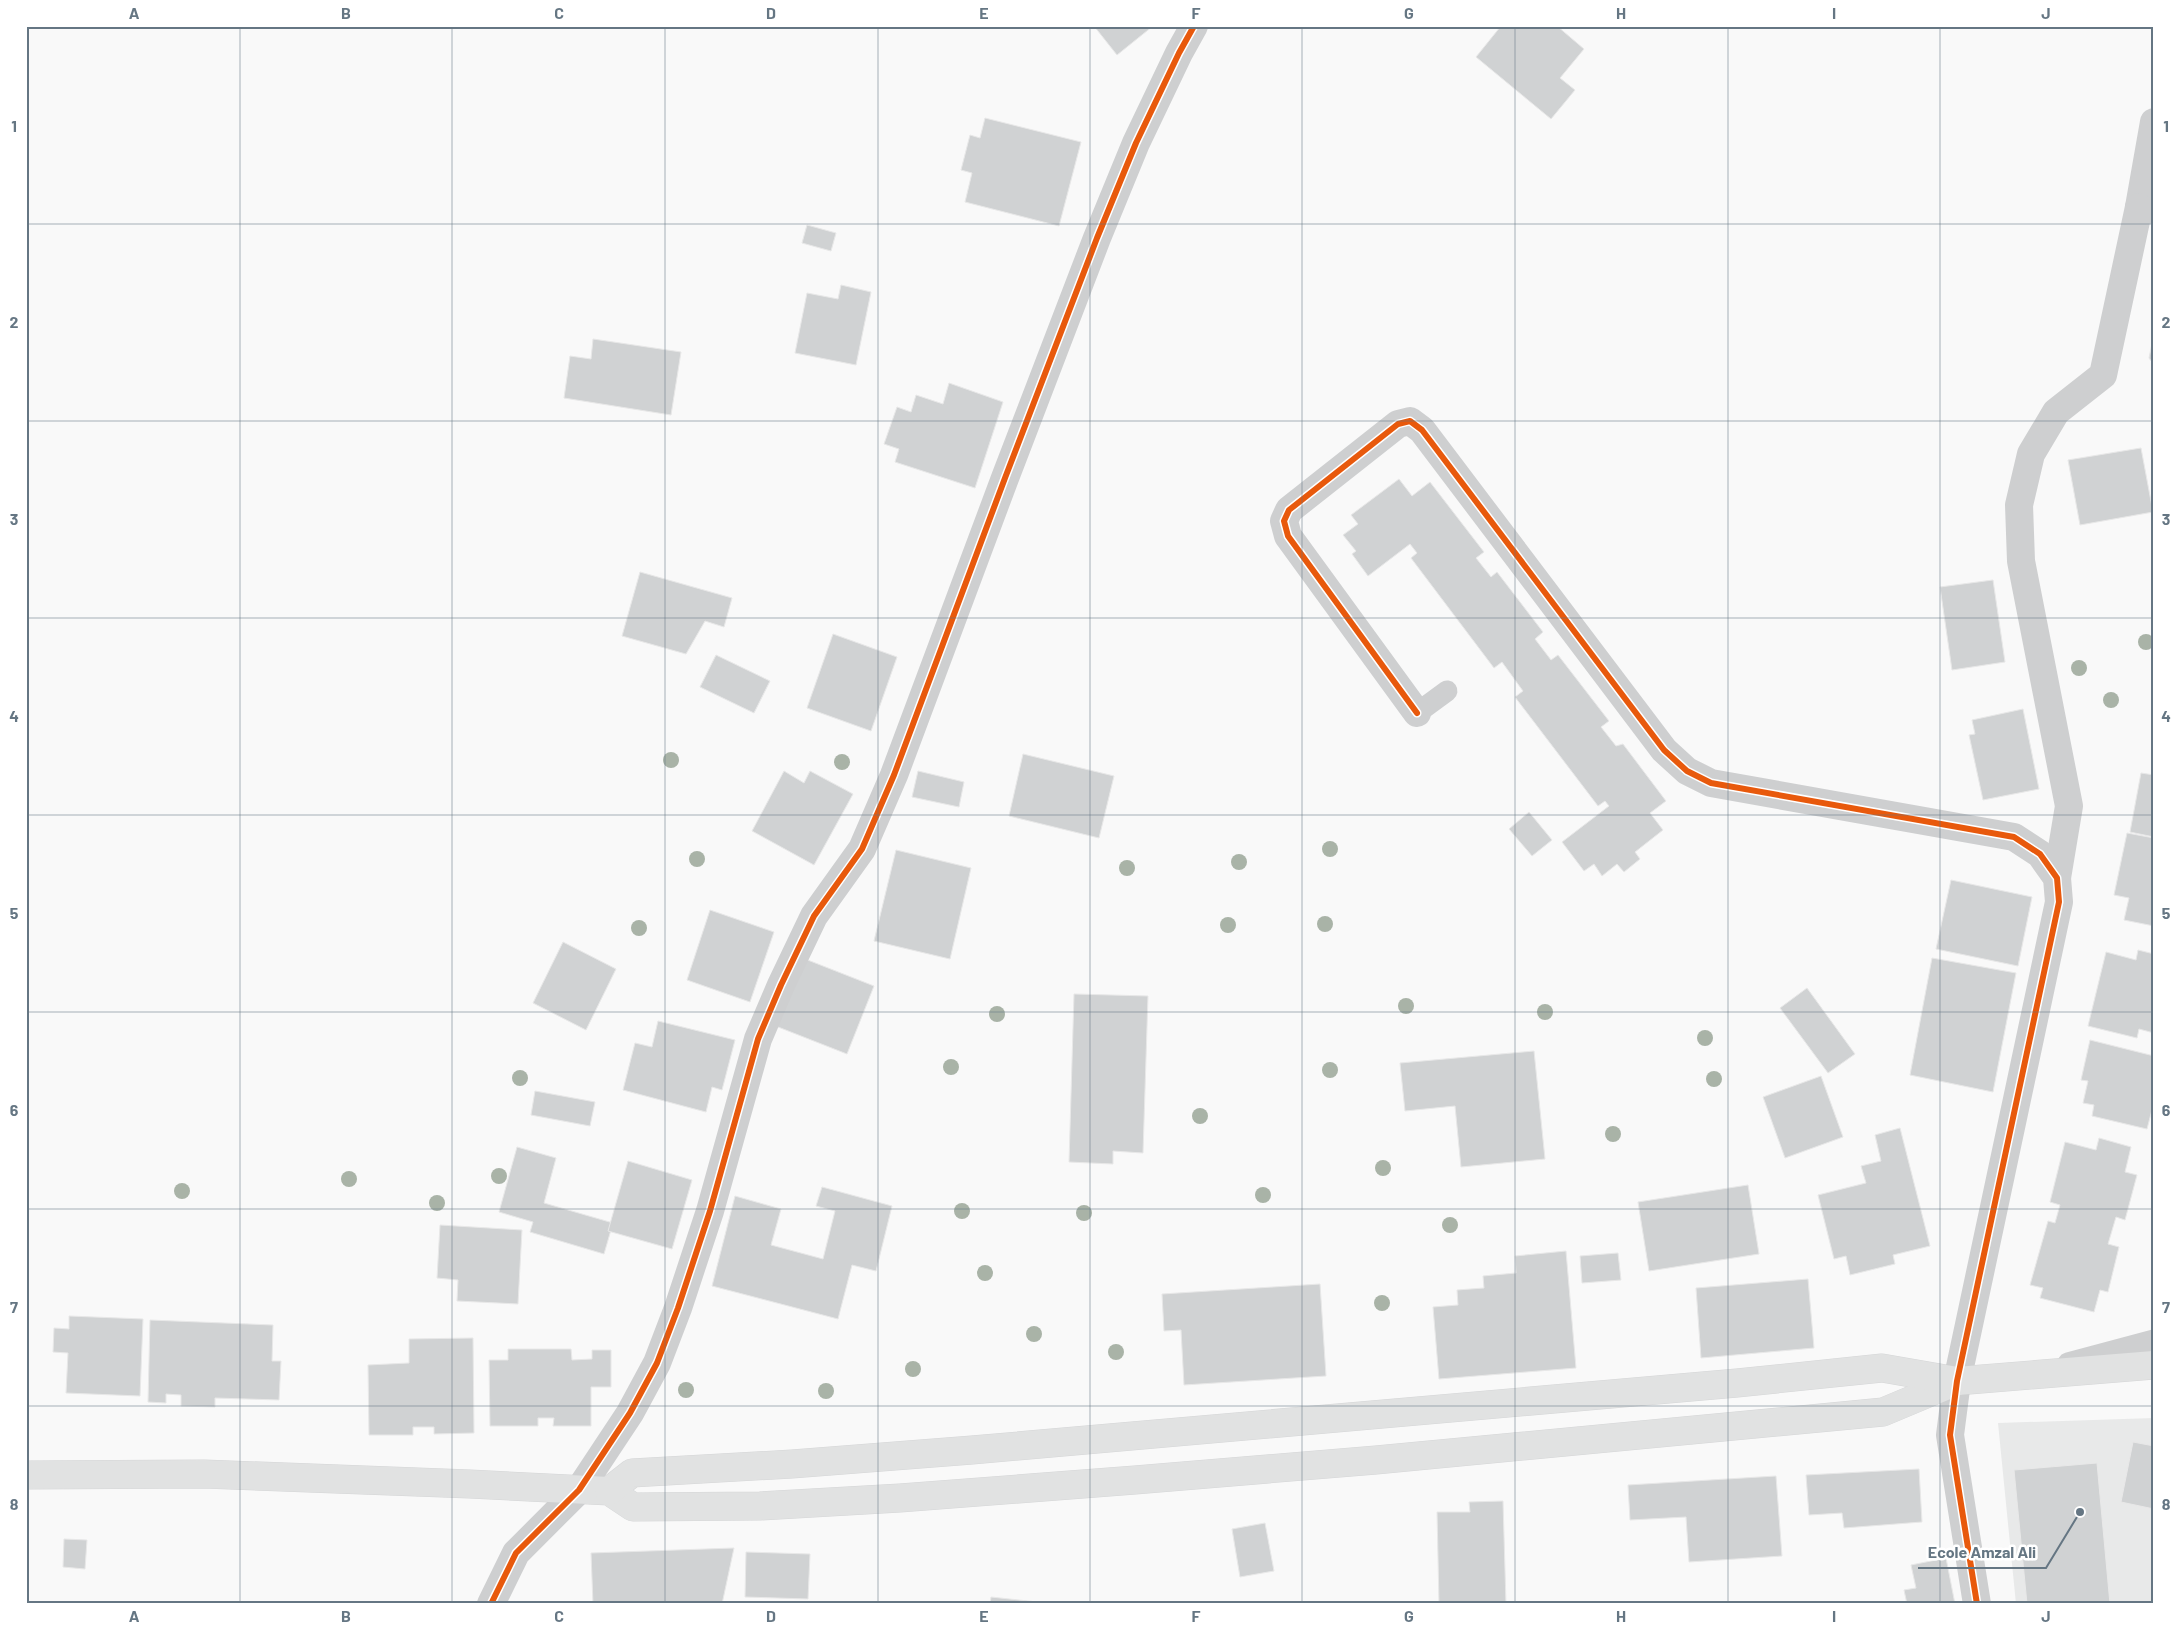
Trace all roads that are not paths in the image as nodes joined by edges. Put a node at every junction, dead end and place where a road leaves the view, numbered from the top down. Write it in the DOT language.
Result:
graph roads {
  1 [pos="1194,26"];
  2 [pos="2154,122"];
  3 [pos="2146,209"];
  4 [pos="1447,691"];
  5 [pos="1418,712"];
  6 [pos="2058,878"];
  7 [pos="2154,1340"];
  8 [pos="2154,1365"];
  9 [pos="2025,1376"];
  10 [pos="1956,1381"];
  11 [pos="26,1475"];
  12 [pos="579,1490"];
  13 [pos="609,1491"];
  14 [pos="491,1604"];
  15 [pos="1977,1604"];
  1 -- 12 [label="street"];
  2 -- 3 [label="street"];
  3 -- 6 [label="street"];
  4 -- 5 [label="lane"];
  5 -- 6 [label="street"];
  6 -- 10 [label="street"];
  7 -- 9 [label="lane"];
  8 -- 9 [label="main road"];
  9 -- 10 [label="main road"];
  10 -- 13 [label="main road"];
  10 -- 13 [label="main road"];
  10 -- 15 [label="street"];
  11 -- 12 [label="main road"];
  12 -- 13 [label="main road"];
  12 -- 14 [label="street"];
}
